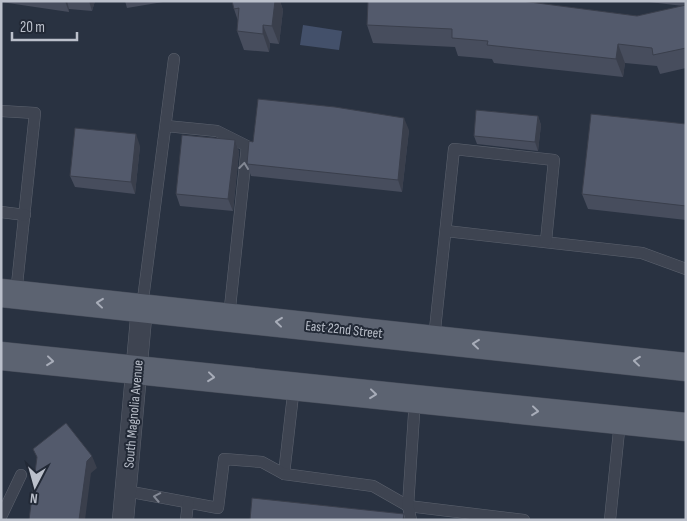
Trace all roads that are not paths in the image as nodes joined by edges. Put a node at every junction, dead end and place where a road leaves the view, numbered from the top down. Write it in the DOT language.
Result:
graph roads {
  1 [pos="174,59"];
  2 [pos="1,111"];
  3 [pos="166,126"];
  4 [pos="1,212"];
  5 [pos="25,215"];
  6 [pos="446,231"];
  7 [pos="546,241"];
  8 [pos="686,269"];
  9 [pos="9,294"];
  10 [pos="142,307"];
  11 [pos="229,317"];
  12 [pos="434,339"];
  13 [pos="1,356"];
  14 [pos="686,367"];
  15 [pos="137,369"];
  16 [pos="294,386"];
  17 [pos="415,399"];
  18 [pos="620,421"];
  19 [pos="686,428"];
  20 [pos="284,474"];
  21 [pos="21,475"];
  22 [pos="126,491"];
  23 [pos="188,503"];
  24 [pos="408,506"];
  25 [pos="1,516"];
  26 [pos="123,520"];
  27 [pos="186,520"];
  28 [pos="399,520"];
  29 [pos="411,520"];
  30 [pos="524,520"];
  31 [pos="610,520"];
  1 -- 3 [label="lane"];
  2 -- 5 [label="lane"];
  3 -- 10 [label="lane"];
  11 -- 3 [label="lane, one-way"];
  4 -- 5 [label="lane"];
  5 -- 9 [label="lane"];
  6 -- 7 [label="lane"];
  6 -- 7 [label="lane"];
  6 -- 12 [label="lane"];
  7 -- 8 [label="lane"];
  10 -- 9 [label="main road, East 22nd Street, one-way"];
  10 -- 11 [label="main road, East 22nd Street"];
  10 -- 15 [label="street, South Magnolia Avenue"];
  12 -- 11 [label="main road, East 22nd Street, one-way"];
  14 -- 12 [label="main road, East 22nd Street, one-way"];
  13 -- 15 [label="main road, one-way"];
  15 -- 16 [label="main road, one-way"];
  15 -- 22 [label="street, South Magnolia Avenue"];
  16 -- 17 [label="main road, one-way"];
  16 -- 20 [label="lane"];
  17 -- 18 [label="main road, one-way"];
  17 -- 24 [label="lane"];
  18 -- 19 [label="main road"];
  18 -- 31 [label="lane"];
  20 -- 23 [label="lane"];
  20 -- 24 [label="lane"];
  21 -- 25 [label="lane"];
  23 -- 22 [label="lane, one-way"];
  22 -- 26 [label="street, South Magnolia Avenue"];
  23 -- 27 [label="lane"];
  24 -- 28 [label="lane"];
  24 -- 29 [label="lane"];
  24 -- 30 [label="lane"];
}
